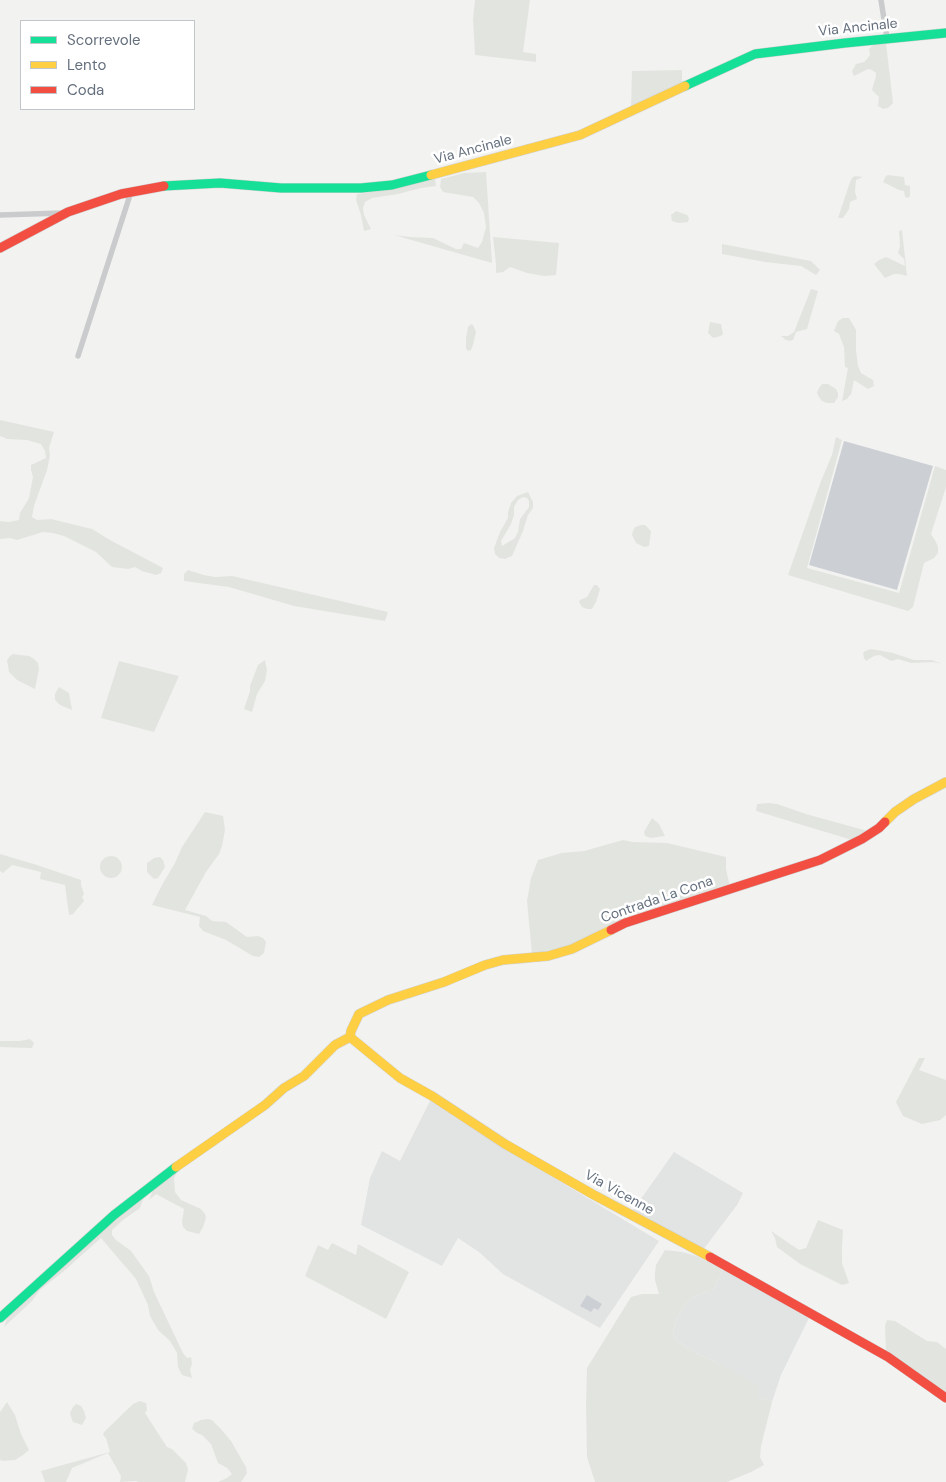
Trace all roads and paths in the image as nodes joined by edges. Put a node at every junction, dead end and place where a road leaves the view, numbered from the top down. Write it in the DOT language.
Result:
graph roads {
  1 [pos="881,0"];
  2 [pos="946,33"];
  3 [pos="887,38"];
  4 [pos="131,192"];
  5 [pos="68,212"];
  6 [pos="0,215"];
  7 [pos="0,248"];
  8 [pos="78,356"];
  9 [pos="946,782"];
  10 [pos="350,1037"];
  11 [pos="0,1318"];
  12 [pos="946,1398"];
  1 -- 3 [label="street"];
  2 -- 3 [label="street, Via Ancinale"];
  3 -- 4 [label="street, Via Ancinale"];
  4 -- 5 [label="street, Via Ancinale"];
  4 -- 8 [label="street"];
  5 -- 6 [label="street"];
  5 -- 7 [label="street, Via Ancinale"];
  9 -- 10 [label="street, Contrada La Cona"];
  10 -- 11 [label="street"];
  10 -- 12 [label="street, Via Vicenne"];
}
